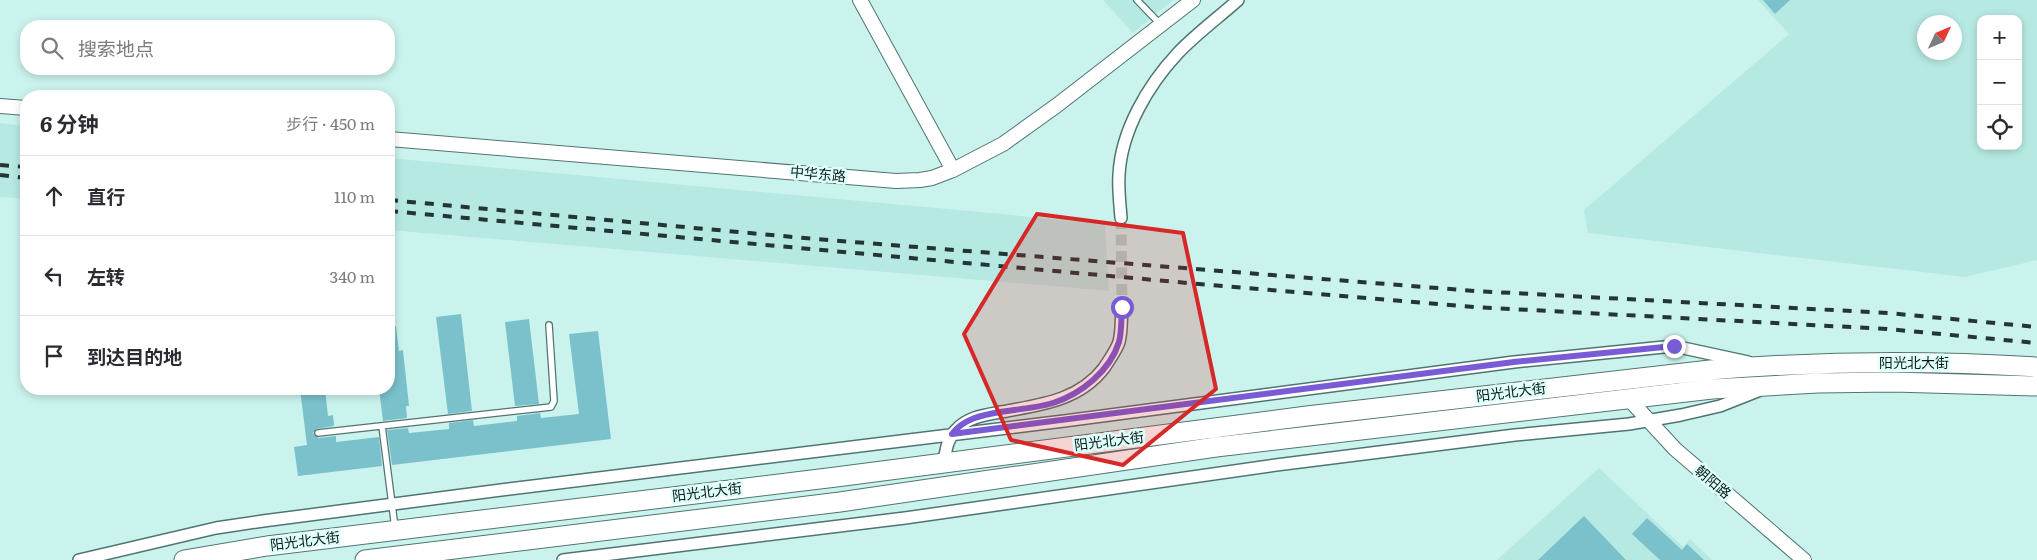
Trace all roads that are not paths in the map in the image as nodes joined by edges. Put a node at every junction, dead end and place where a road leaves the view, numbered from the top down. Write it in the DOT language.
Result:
graph roads {
  1 [pos="860,0"];
  2 [pos="1137,0"];
  3 [pos="1193,0"];
  4 [pos="1238,0"];
  5 [pos="1161,25"];
  6 [pos="0,106"];
  7 [pos="20,108"];
  8 [pos="395,139"];
  9 [pos="953,170"];
  10 [pos="1121,218"];
  11 [pos="1122,307"];
  12 [pos="549,325"];
  13 [pos="1767,366"];
  14 [pos="2037,367"];
  15 [pos="1775,385"];
  16 [pos="2037,386"];
  17 [pos="1628,398"];
  18 [pos="1648,420"];
  19 [pos="382,426"];
  20 [pos="318,433"];
  21 [pos="952,434"];
  22 [pos="944,462"];
  23 [pos="392,504"];
  24 [pos="396,530"];
  25 [pos="79,560"];
  26 [pos="184,560"];
  27 [pos="365,560"];
  28 [pos="562,560"];
  29 [pos="1804,560"];
  1 -- 9 [label="street"];
  2 -- 5 [label="lane"];
  3 -- 5 [label="street, 中华东路"];
  4 -- 10 [label="street"];
  5 -- 9 [label="street, 中华东路"];
  6 -- 7 [label="street"];
  8 -- 9 [label="street, 中华东路"];
  11 -- 21 [label="street"];
  12 -- 19 [label="lane"];
  13 -- 14 [label="highway, 阳光北大街"];
  13 -- 21 [label="street"];
  13 -- 22 [label="highway, 阳光北大街"];
  15 -- 16 [label="highway, 阳光北大街"];
  15 -- 17 [label="highway, 阳光北大街"];
  15 -- 18 [label="street"];
  17 -- 18 [label="street, 朝阳路"];
  17 -- 27 [label="highway, 阳光北大街"];
  18 -- 28 [label="street"];
  18 -- 29 [label="street, 朝阳路"];
  19 -- 20 [label="lane"];
  19 -- 23 [label="lane"];
  21 -- 22 [label="street"];
  21 -- 23 [label="street"];
  22 -- 24 [label="highway, 阳光北大街"];
  23 -- 24 [label="lane"];
  23 -- 25 [label="street"];
  24 -- 26 [label="highway, 阳光北大街"];
}
